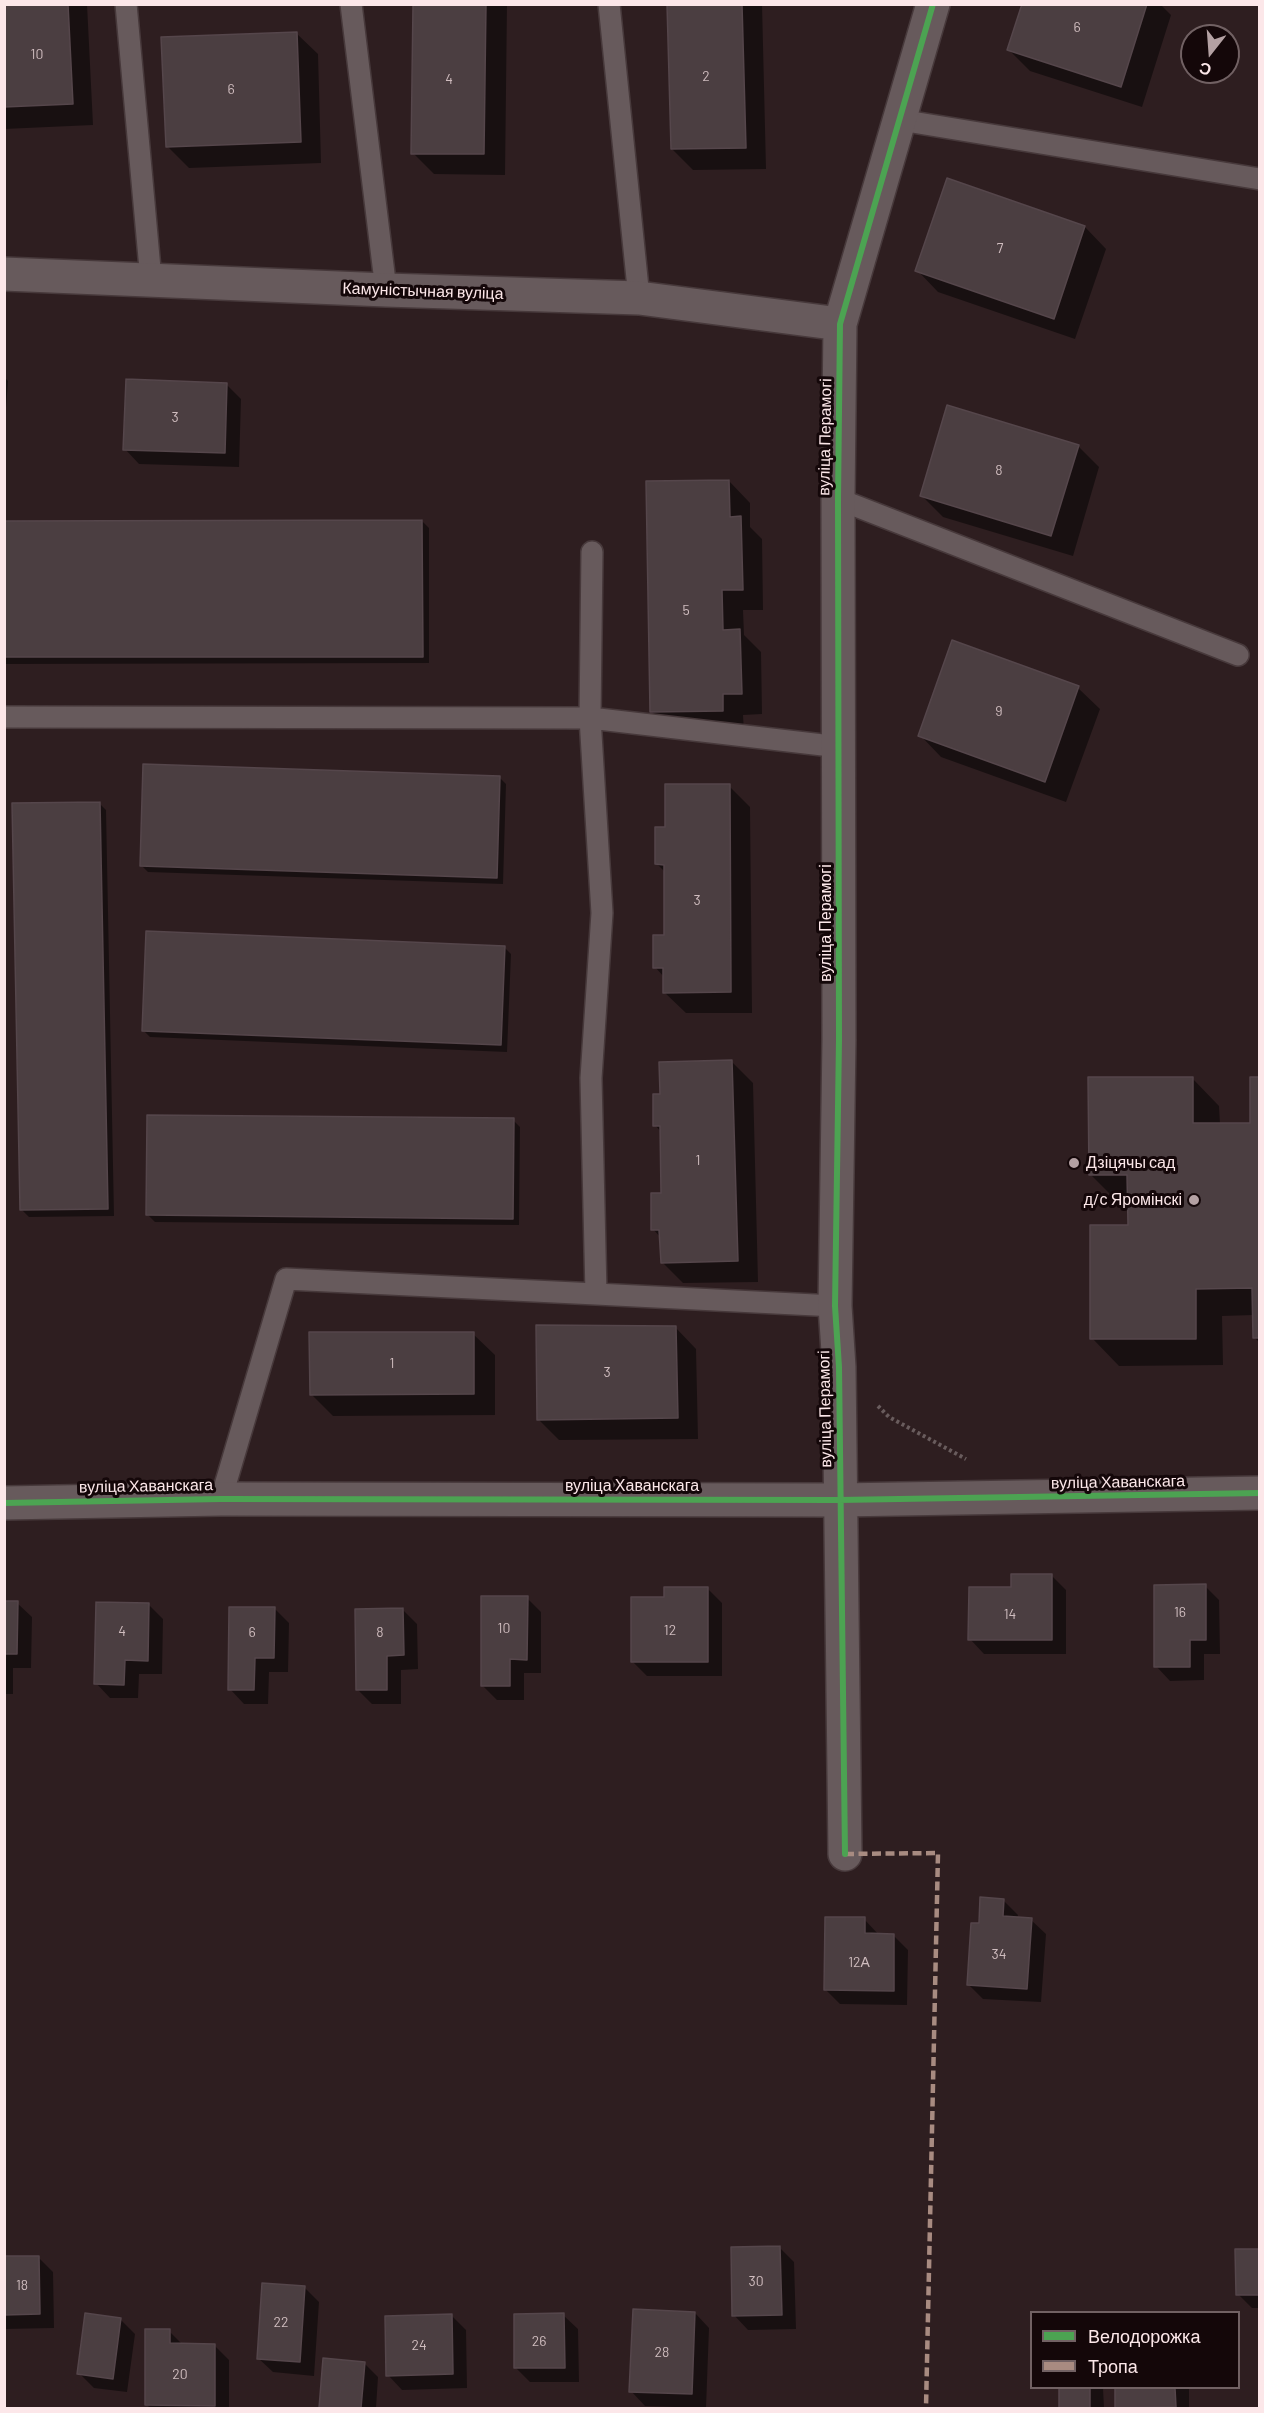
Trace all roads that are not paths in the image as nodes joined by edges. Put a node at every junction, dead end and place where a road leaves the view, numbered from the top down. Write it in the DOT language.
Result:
graph roads {
  1 [pos="126,4"];
  2 [pos="351,4"];
  3 [pos="609,4"];
  4 [pos="933,4"];
  5 [pos="900,120"];
  6 [pos="1260,179"];
  7 [pos="4,274"];
  8 [pos="151,280"];
  9 [pos="386,290"];
  10 [pos="639,298"];
  11 [pos="840,324"];
  12 [pos="838,499"];
  13 [pos="592,552"];
  14 [pos="1238,655"];
  15 [pos="4,717"];
  16 [pos="590,718"];
  17 [pos="840,747"];
  18 [pos="596,1293"];
  19 [pos="835,1306"];
  20 [pos="1260,1493"];
  21 [pos="221,1498"];
  22 [pos="839,1500"];
  23 [pos="4,1503"];
  24 [pos="844,1854"];
  1 -- 8 [label="lane"];
  2 -- 9 [label="lane"];
  3 -- 10 [label="lane"];
  4 -- 5 [label="street, вуліца Перамогі"];
  5 -- 6 [label="lane"];
  5 -- 11 [label="street, вуліца Перамогі"];
  7 -- 8 [label="street, Камуністычная вуліца"];
  8 -- 9 [label="street, Камуністычная вуліца"];
  9 -- 10 [label="street, Камуністычная вуліца"];
  10 -- 11 [label="street, Камуністычная вуліца"];
  11 -- 12 [label="street, вуліца Перамогі"];
  12 -- 14 [label="lane"];
  12 -- 17 [label="street, вуліца Перамогі"];
  13 -- 16 [label="lane"];
  15 -- 16 [label="lane"];
  16 -- 17 [label="lane"];
  16 -- 18 [label="lane"];
  17 -- 19 [label="street, вуліца Перамогі"];
  18 -- 19 [label="lane"];
  18 -- 21 [label="lane"];
  19 -- 22 [label="street, вуліца Перамогі"];
  20 -- 22 [label="street, вуліца Хаванскага"];
  21 -- 22 [label="street, вуліца Хаванскага"];
  21 -- 23 [label="street, вуліца Хаванскага"];
  22 -- 24 [label="street, вуліца Перамогі"];
}
